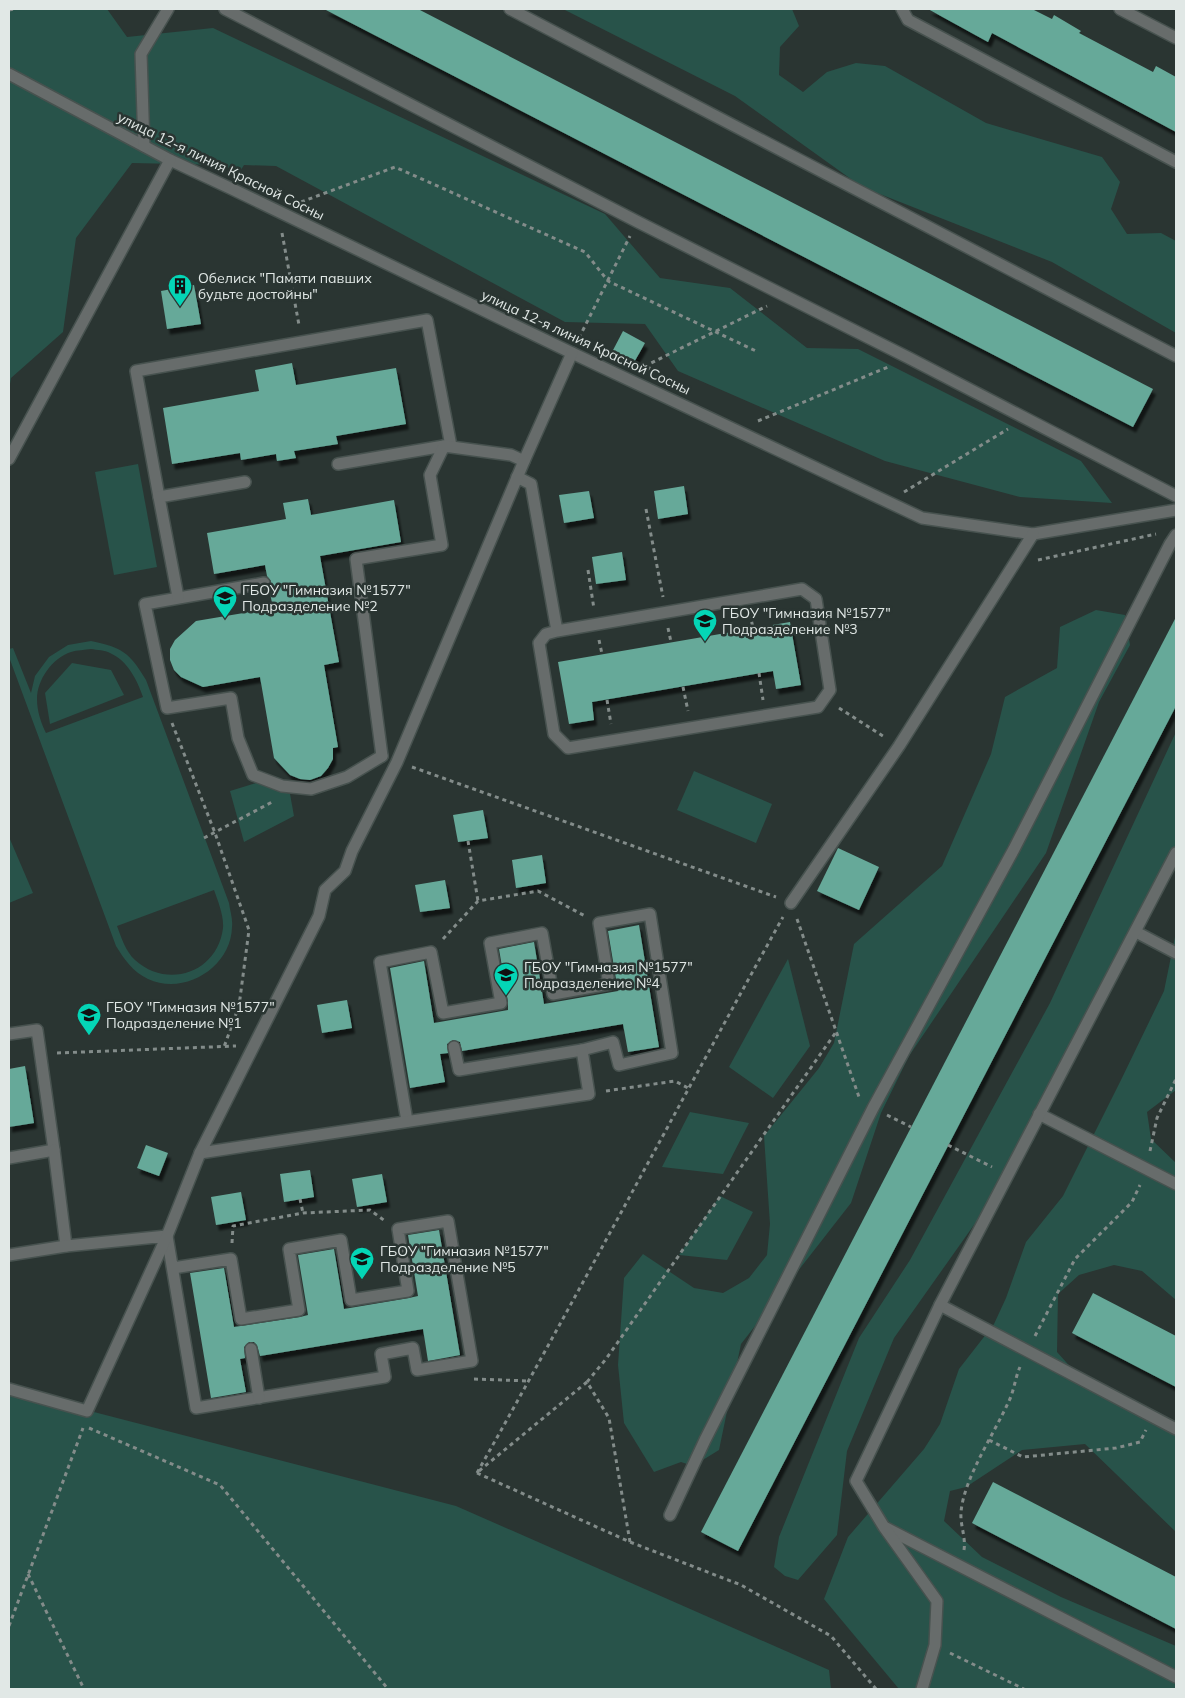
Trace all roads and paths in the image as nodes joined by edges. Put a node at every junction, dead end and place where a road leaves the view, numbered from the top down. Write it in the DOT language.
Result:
graph roads {
  1 [pos="15,9"];
  2 [pos="168,9"];
  3 [pos="225,9"];
  4 [pos="510,9"];
  5 [pos="902,9"];
  6 [pos="1120,9"];
  7 [pos="9,10"];
  8 [pos="1176,38"];
  9 [pos="9,74"];
  10 [pos="144,146"];
  11 [pos="170,160"];
  12 [pos="1176,162"];
  13 [pos="278,211"];
  14 [pos="638,222"];
  15 [pos="608,280"];
  16 [pos="786,297"];
  17 [pos="715,332"];
  18 [pos="302,342"];
  19 [pos="756,351"];
  20 [pos="572,353"];
  21 [pos="1176,356"];
  22 [pos="909,358"];
  23 [pos="640,384"];
  24 [pos="1026,418"];
  25 [pos="737,430"];
  26 [pos="447,446"];
  27 [pos="9,459"];
  28 [pos="524,461"];
  29 [pos="338,464"];
  30 [pos="517,477"];
  31 [pos="245,482"];
  32 [pos="1176,496"];
  33 [pos="159,498"];
  34 [pos="887,502"];
  35 [pos="646,509"];
  36 [pos="1176,510"];
  37 [pos="1033,534"];
  38 [pos="1158,534"];
  39 [pos="1176,535"];
  40 [pos="1014,565"];
  41 [pos="588,570"];
  42 [pos="264,583"];
  43 [pos="178,597"];
  44 [pos="666,612"];
  45 [pos="596,624"];
  46 [pos="557,631"];
  47 [pos="759,673"];
  48 [pos="684,687"];
  49 [pos="824,699"];
  50 [pos="607,700"];
  51 [pos="167,708"];
  52 [pos="766,716"];
  53 [pos="691,728"];
  54 [pos="885,737"];
  55 [pos="614,740"];
  56 [pos="382,756"];
  57 [pos="397,762"];
  58 [pos="299,788"];
  59 [pos="215,833"];
  60 [pos="204,838"];
  61 [pos="468,841"];
  62 [pos="1176,853"];
  63 [pos="478,901"];
  64 [pos="791,903"];
  65 [pos="599,923"];
  66 [pos="1136,932"];
  67 [pos="431,952"];
  68 [pos="1176,953"];
  69 [pos="836,1032"];
  70 [pos="9,1034"];
  71 [pos="254,1045"];
  72 [pos="224,1047"];
  73 [pos="454,1047"];
  74 [pos="582,1050"];
  75 [pos="40,1054"];
  76 [pos="1176,1079"];
  77 [pos="688,1088"];
  78 [pos="589,1094"];
  79 [pos="861,1102"];
  80 [pos="873,1108"];
  81 [pos="1039,1114"];
  82 [pos="407,1121"];
  83 [pos="911,1127"];
  84 [pos="948,1145"];
  85 [pos="54,1150"];
  86 [pos="200,1153"];
  87 [pos="9,1158"];
  88 [pos="1147,1168"];
  89 [pos="1009,1176"];
  90 [pos="1176,1184"];
  91 [pos="300,1199"];
  92 [pos="302,1214"];
  93 [pos="398,1230"];
  94 [pos="167,1236"];
  95 [pos="66,1246"];
  96 [pos="9,1255"];
  97 [pos="231,1259"];
  98 [pos="173,1268"];
  99 [pos="940,1305"];
  100 [pos="251,1349"];
  101 [pos="1027,1351"];
  102 [pos="512,1380"];
  103 [pos="529,1381"];
  104 [pos="587,1382"];
  105 [pos="9,1389"];
  106 [pos="259,1398"];
  107 [pos="1153,1416"];
  108 [pos="1176,1429"];
  109 [pos="989,1440"];
  110 [pos="477,1473"];
  111 [pos="670,1515"];
  112 [pos="884,1527"];
  113 [pos="630,1542"];
  114 [pos="958,1564"];
  115 [pos="28,1574"];
  116 [pos="9,1626"];
  117 [pos="934,1645"];
  118 [pos="1176,1677"];
  119 [pos="84,1689"];
  120 [pos="388,1689"];
  121 [pos="876,1689"];
  122 [pos="922,1689"];
  123 [pos="1024,1689"];
  1 -- 7 [label="path"];
  2 -- 10 [label="lane"];
  3 -- 14 [label="lane"];
  4 -- 21 [label="lane"];
  5 -- 12 [label="lane"];
  6 -- 8 [label="lane"];
  9 -- 10 [label="lane, улица 12-я линия Красной Сосны"];
  10 -- 11 [label="lane, улица 12-я линия Красной Сосны"];
  11 -- 13 [label="lane, улица 12-я линия Красной Сосны"];
  11 -- 27 [label="lane"];
  13 -- 15 [label="path"];
  13 -- 18 [label="path"];
  13 -- 20 [label="lane, улица 12-я линия Красной Сосны"];
  14 -- 15 [label="path"];
  14 -- 16 [label="lane"];
  15 -- 17 [label="path"];
  15 -- 20 [label="path"];
  16 -- 17 [label="path"];
  16 -- 22 [label="lane"];
  17 -- 19 [label="path"];
  17 -- 23 [label="path"];
  18 -- 26 [label="lane"];
  18 -- 33 [label="lane"];
  20 -- 23 [label="lane, улица 12-я линия Красной Сосны"];
  20 -- 28 [label="lane"];
  22 -- 24 [label="lane"];
  22 -- 25 [label="path"];
  23 -- 25 [label="lane, улица 12-я линия Красной Сосны"];
  24 -- 32 [label="lane"];
  24 -- 34 [label="path"];
  25 -- 34 [label="lane, улица 12-я линия Красной Сосны"];
  26 -- 28 [label="lane"];
  26 -- 29 [label="lane"];
  26 -- 56 [label="lane"];
  28 -- 30 [label="lane"];
  30 -- 46 [label="lane"];
  30 -- 57 [label="lane"];
  31 -- 33 [label="lane"];
  33 -- 43 [label="lane"];
  34 -- 37 [label="lane, улица 12-я линия Красной Сосны"];
  35 -- 44 [label="path"];
  36 -- 37 [label="lane, улица 12-я линия Красной Сосны"];
  37 -- 40 [label="lane"];
  38 -- 40 [label="path"];
  39 -- 80 [label="lane"];
  40 -- 64 [label="lane"];
  41 -- 45 [label="path"];
  42 -- 43 [label="lane"];
  43 -- 51 [label="lane"];
  44 -- 45 [label="lane"];
  44 -- 49 [label="lane"];
  45 -- 46 [label="lane"];
  46 -- 55 [label="lane"];
  47 -- 52 [label="path"];
  48 -- 53 [label="path"];
  49 -- 52 [label="lane"];
  49 -- 54 [label="path"];
  50 -- 55 [label="path"];
  51 -- 58 [label="lane"];
  51 -- 59 [label="path"];
  52 -- 53 [label="lane"];
  53 -- 55 [label="lane"];
  56 -- 57 [label="lane"];
  56 -- 58 [label="lane"];
  57 -- 64 [label="path"];
  57 -- 71 [label="lane"];
  58 -- 59 [label="path"];
  59 -- 60 [label="path"];
  59 -- 72 [label="path"];
  61 -- 63 [label="path"];
  62 -- 66 [label="lane"];
  63 -- 65 [label="path"];
  63 -- 67 [label="path"];
  64 -- 69 [label="path"];
  64 -- 77 [label="path"];
  65 -- 67 [label="lane"];
  65 -- 74 [label="lane"];
  66 -- 68 [label="lane"];
  66 -- 81 [label="lane"];
  67 -- 82 [label="lane"];
  69 -- 79 [label="path"];
  69 -- 104 [label="path"];
  70 -- 75 [label="lane"];
  71 -- 72 [label="path"];
  71 -- 86 [label="lane"];
  72 -- 75 [label="path"];
  73 -- 74 [label="lane"];
  74 -- 78 [label="lane"];
  75 -- 85 [label="lane"];
  76 -- 88 [label="path"];
  77 -- 78 [label="path"];
  77 -- 103 [label="path"];
  78 -- 82 [label="lane"];
  80 -- 83 [label="path"];
  80 -- 111 [label="lane"];
  81 -- 88 [label="lane"];
  81 -- 89 [label="lane"];
  82 -- 86 [label="lane"];
  84 -- 89 [label="path"];
  85 -- 87 [label="lane"];
  85 -- 95 [label="lane"];
  86 -- 94 [label="lane"];
  88 -- 90 [label="lane"];
  88 -- 101 [label="path"];
  89 -- 99 [label="lane"];
  91 -- 92 [label="path"];
  92 -- 93 [label="path"];
  92 -- 97 [label="path"];
  93 -- 97 [label="lane"];
  93 -- 106 [label="lane"];
  94 -- 95 [label="lane"];
  94 -- 98 [label="lane"];
  94 -- 105 [label="lane"];
  95 -- 96 [label="lane"];
  97 -- 98 [label="lane"];
  98 -- 106 [label="lane"];
  99 -- 101 [label="lane"];
  99 -- 112 [label="lane"];
  100 -- 106 [label="lane"];
  101 -- 107 [label="lane"];
  101 -- 109 [label="path"];
  102 -- 103 [label="path"];
  103 -- 110 [label="path"];
  104 -- 110 [label="path"];
  104 -- 113 [label="path"];
  107 -- 108 [label="lane"];
  107 -- 109 [label="path"];
  109 -- 114 [label="path"];
  110 -- 113 [label="path"];
  112 -- 114 [label="lane"];
  112 -- 117 [label="lane"];
  113 -- 121 [label="path"];
  114 -- 118 [label="lane"];
  115 -- 116 [label="path"];
  115 -- 119 [label="path"];
  115 -- 120 [label="path"];
  117 -- 122 [label="lane"];
  117 -- 123 [label="path"];
}
